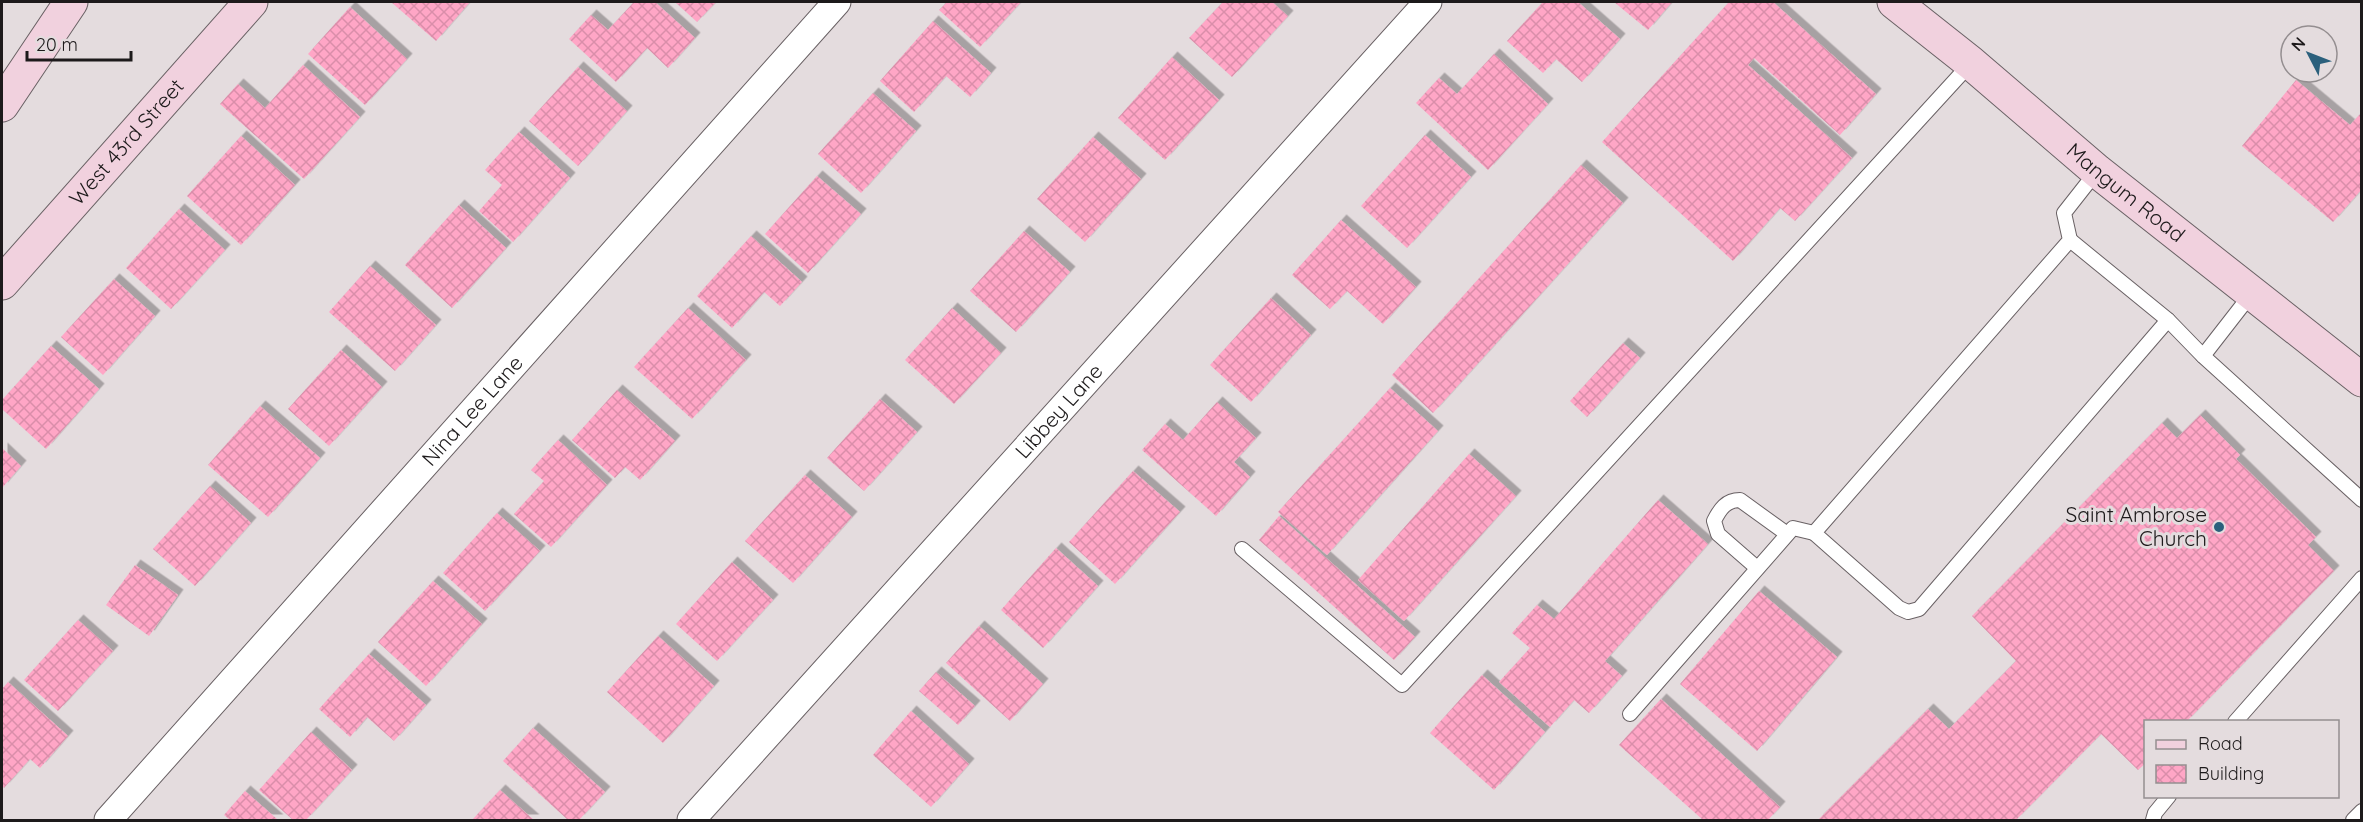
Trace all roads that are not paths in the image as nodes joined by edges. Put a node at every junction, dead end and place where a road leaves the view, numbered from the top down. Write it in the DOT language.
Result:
graph roads {
  1 [pos="71,2"];
  2 [pos="250,2"];
  3 [pos="837,2"];
  4 [pos="1428,2"];
  5 [pos="1894,2"];
  6 [pos="1971,63"];
  7 [pos="2,105"];
  8 [pos="2097,171"];
  9 [pos="2070,240"];
  10 [pos="2,283"];
  11 [pos="2252,293"];
  12 [pos="2168,320"];
  13 [pos="2203,356"];
  14 [pos="2361,380"];
  15 [pos="2361,500"];
  16 [pos="1814,533"];
  17 [pos="1787,534"];
  18 [pos="1242,549"];
  19 [pos="1758,568"];
  20 [pos="2361,578"];
  21 [pos="1630,714"];
  22 [pos="2237,720"];
  23 [pos="2167,798"];
  24 [pos="2361,811"];
  25 [pos="108,820"];
  26 [pos="691,820"];
  27 [pos="2153,820"];
  28 [pos="2353,820"];
  1 -- 7 [label="street"];
  2 -- 10 [label="street, West 43rd Street"];
  3 -- 25 [label="street, Nina Lee Lane"];
  4 -- 26 [label="street, Libbey Lane"];
  5 -- 6 [label="street, Mangum Road"];
  6 -- 8 [label="street, Mangum Road"];
  6 -- 18 [label="lane"];
  8 -- 9 [label="lane"];
  8 -- 11 [label="street, Mangum Road"];
  9 -- 12 [label="lane"];
  9 -- 16 [label="lane"];
  11 -- 13 [label="lane"];
  11 -- 14 [label="street, Mangum Road"];
  12 -- 13 [label="lane"];
  12 -- 16 [label="lane"];
  13 -- 15 [label="lane"];
  16 -- 17 [label="lane"];
  17 -- 19 [label="lane"];
  17 -- 19 [label="lane"];
  19 -- 21 [label="lane"];
  20 -- 22 [label="lane"];
  23 -- 27 [label="lane"];
  24 -- 28 [label="lane"];
}
